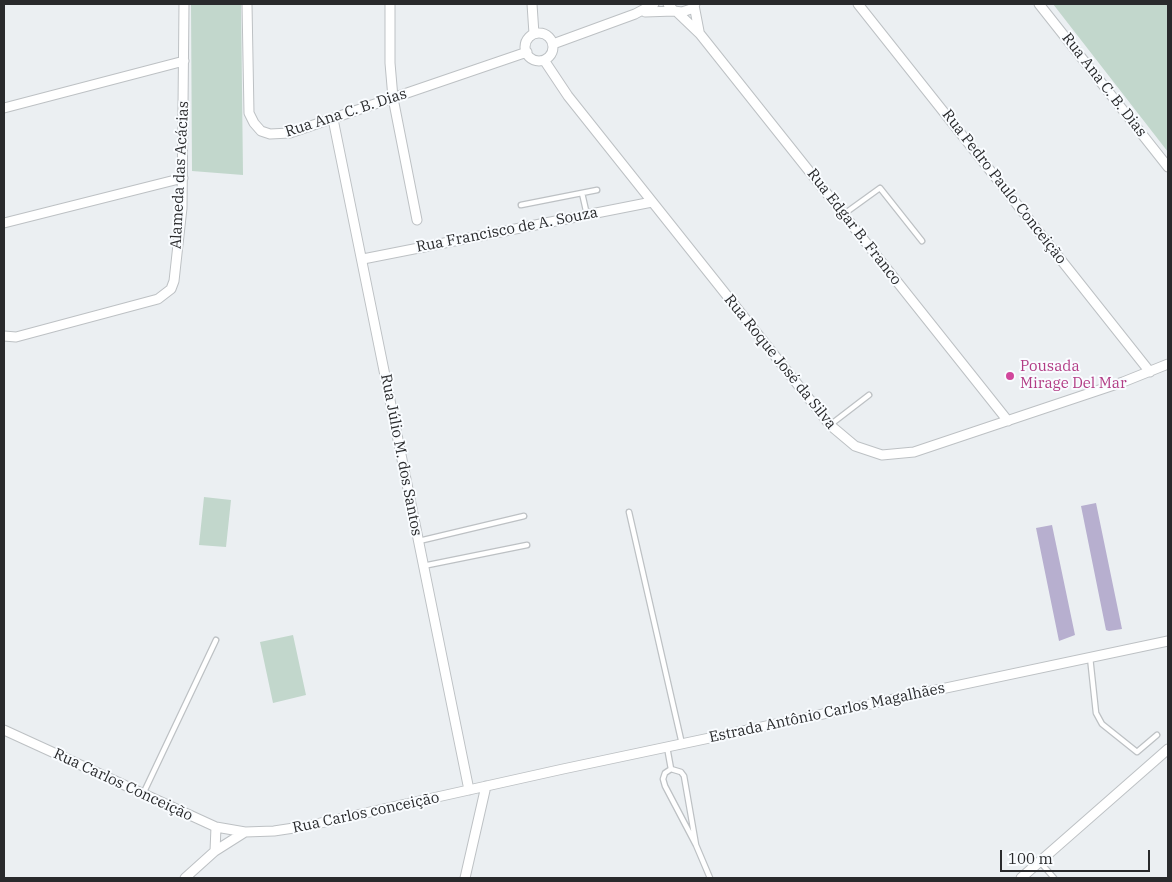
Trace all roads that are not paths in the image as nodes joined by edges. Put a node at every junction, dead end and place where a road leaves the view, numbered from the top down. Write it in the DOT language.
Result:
graph roads {
  1 [pos="184,4"];
  2 [pos="247,4"];
  3 [pos="390,4"];
  4 [pos="532,4"];
  5 [pos="654,4"];
  6 [pos="694,4"];
  7 [pos="858,4"];
  8 [pos="1039,4"];
  9 [pos="673,9"];
  10 [pos="635,14"];
  11 [pos="534,34"];
  12 [pos="700,34"];
  13 [pos="553,44"];
  14 [pos="527,52"];
  15 [pos="544,60"];
  16 [pos="184,62"];
  17 [pos="393,98"];
  18 [pos="4,108"];
  19 [pos="333,119"];
  20 [pos="1168,167"];
  21 [pos="183,178"];
  22 [pos="597,190"];
  23 [pos="582,193"];
  24 [pos="652,202"];
  25 [pos="521,205"];
  26 [pos="844,214"];
  27 [pos="586,215"];
  28 [pos="417,220"];
  29 [pos="4,223"];
  30 [pos="922,241"];
  31 [pos="363,259"];
  32 [pos="4,336"];
  33 [pos="1168,364"];
  34 [pos="1150,372"];
  35 [pos="869,395"];
  36 [pos="1008,421"];
  37 [pos="830,425"];
  38 [pos="630,512"];
  39 [pos="524,516"];
  40 [pos="418,541"];
  41 [pos="527,546"];
  42 [pos="423,566"];
  43 [pos="216,640"];
  44 [pos="1168,641"];
  45 [pos="1090,657"];
  46 [pos="4,730"];
  47 [pos="1156,735"];
  48 [pos="682,744"];
  49 [pos="667,748"];
  50 [pos="1168,749"];
  51 [pos="671,769"];
  52 [pos="486,786"];
  53 [pos="469,790"];
  54 [pos="143,794"];
  55 [pos="216,827"];
  56 [pos="245,832"];
  57 [pos="696,845"];
  58 [pos="216,851"];
  59 [pos="1039,862"];
  60 [pos="185,878"];
  61 [pos="465,878"];
  62 [pos="710,878"];
  63 [pos="1021,878"];
  64 [pos="1054,878"];
  1 -- 16 [label="street, Alameda das Acácias"];
  2 -- 19 [label="street, Rua Ana C. B. Dias"];
  3 -- 17 [label="street"];
  4 -- 11 [label="street"];
  5 -- 10 [label="street"];
  6 -- 9 [label="street"];
  6 -- 12 [label="street, Rua Edgar B. Franco"];
  7 -- 34 [label="street, Rua Pedro Paulo Conceição"];
  8 -- 20 [label="street, Rua Ana C. B. Dias"];
  9 -- 10 [label="street"];
  9 -- 12 [label="street, Rua Edgar B. Franco"];
  10 -- 13 [label="street"];
  11 -- 13 [label="street"];
  11 -- 14 [label="street"];
  12 -- 26 [label="street, Rua Edgar B. Franco"];
  13 -- 15 [label="street"];
  14 -- 15 [label="street"];
  14 -- 17 [label="street, Rua Ana C. B. Dias"];
  15 -- 24 [label="street, Rua Roque José da Silva"];
  16 -- 18 [label="street"];
  16 -- 21 [label="street, Alameda das Acácias"];
  17 -- 19 [label="street, Rua Ana C. B. Dias"];
  17 -- 28 [label="street"];
  19 -- 31 [label="street, Rua Júlio M. dos Santos"];
  21 -- 29 [label="street"];
  21 -- 32 [label="street, Alameda das Acácias"];
  22 -- 23 [label="lane"];
  23 -- 25 [label="lane"];
  23 -- 27 [label="lane"];
  24 -- 27 [label="street, Rua Francisco de A. Souza"];
  24 -- 37 [label="street, Rua Roque José da Silva"];
  26 -- 30 [label="lane"];
  26 -- 36 [label="street, Rua Edgar B. Franco"];
  27 -- 31 [label="street, Rua Francisco de A. Souza"];
  31 -- 40 [label="street, Rua Júlio M. dos Santos"];
  33 -- 34 [label="street, Rua Roque José da Silva"];
  34 -- 36 [label="street, Rua Roque José da Silva"];
  35 -- 37 [label="lane"];
  36 -- 37 [label="street, Rua Roque José da Silva"];
  38 -- 48 [label="lane"];
  39 -- 40 [label="lane"];
  40 -- 42 [label="street, Rua Júlio M. dos Santos"];
  41 -- 42 [label="lane"];
  42 -- 53 [label="street, Rua Júlio M. dos Santos"];
  43 -- 54 [label="lane"];
  44 -- 45 [label="street, Estrada Antônio Carlos Magalhães"];
  45 -- 47 [label="lane"];
  45 -- 48 [label="street, Estrada Antônio Carlos Magalhães"];
  46 -- 54 [label="street, Rua Carlos Conceição"];
  48 -- 49 [label="street, Estrada Antônio Carlos Magalhães"];
  49 -- 51 [label="lane"];
  49 -- 52 [label="street, Estrada Antônio Carlos Magalhães"];
  50 -- 59 [label="street"];
  51 -- 57 [label="lane"];
  51 -- 57 [label="lane"];
  52 -- 53 [label="street, Rua Carlos conceição"];
  52 -- 61 [label="street"];
  53 -- 56 [label="street, Rua Carlos conceição"];
  54 -- 55 [label="street, Rua Carlos Conceição"];
  55 -- 56 [label="street, Rua Carlos Conceição"];
  55 -- 58 [label="street"];
  56 -- 58 [label="street"];
  57 -- 62 [label="lane"];
  58 -- 60 [label="street"];
  59 -- 63 [label="street"];
  59 -- 64 [label="lane"];
}
